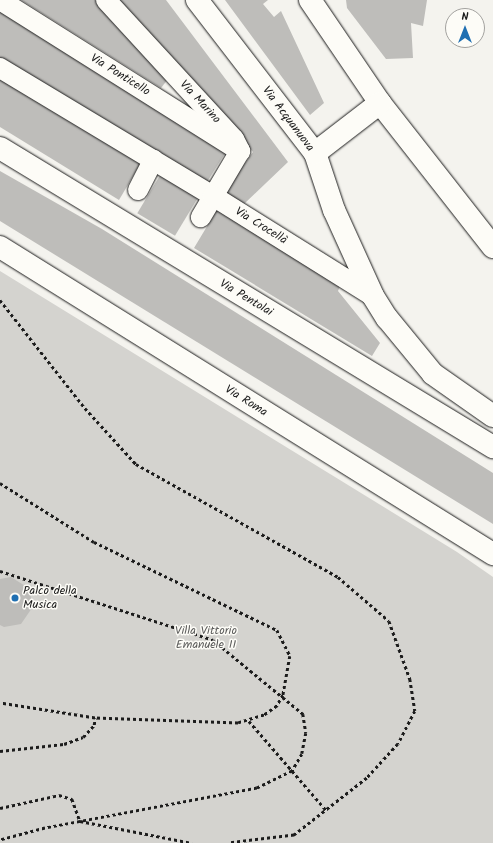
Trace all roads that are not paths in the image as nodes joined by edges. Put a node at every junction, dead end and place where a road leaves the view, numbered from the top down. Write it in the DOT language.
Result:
graph roads {
  1 [pos="0,0"];
  2 [pos="106,0"];
  3 [pos="197,0"];
  4 [pos="315,1"];
  5 [pos="0,68"];
  6 [pos="380,103"];
  7 [pos="0,148"];
  8 [pos="240,151"];
  9 [pos="315,153"];
  10 [pos="153,160"];
  11 [pos="138,190"];
  12 [pos="213,196"];
  13 [pos="201,217"];
  14 [pos="0,247"];
  15 [pos="493,247"];
  16 [pos="373,296"];
  17 [pos="493,416"];
  18 [pos="493,447"];
  19 [pos="493,554"];
  1 -- 8 [label="street, Via Ponticello"];
  2 -- 8 [label="street, Via Marino"];
  3 -- 9 [label="street, Via Acquanuova"];
  4 -- 6 [label="street"];
  5 -- 10 [label="street, Via Crocellà"];
  6 -- 9 [label="street"];
  6 -- 15 [label="street"];
  7 -- 18 [label="street, Via Pentolai"];
  8 -- 12 [label="street"];
  9 -- 16 [label="street, Via Acquanuova"];
  10 -- 11 [label="street"];
  10 -- 12 [label="street, Via Crocellà"];
  12 -- 13 [label="street"];
  12 -- 16 [label="street, Via Crocellà"];
  14 -- 19 [label="street, Via Roma"];
  16 -- 17 [label="street, Via Crocellà"];
}
